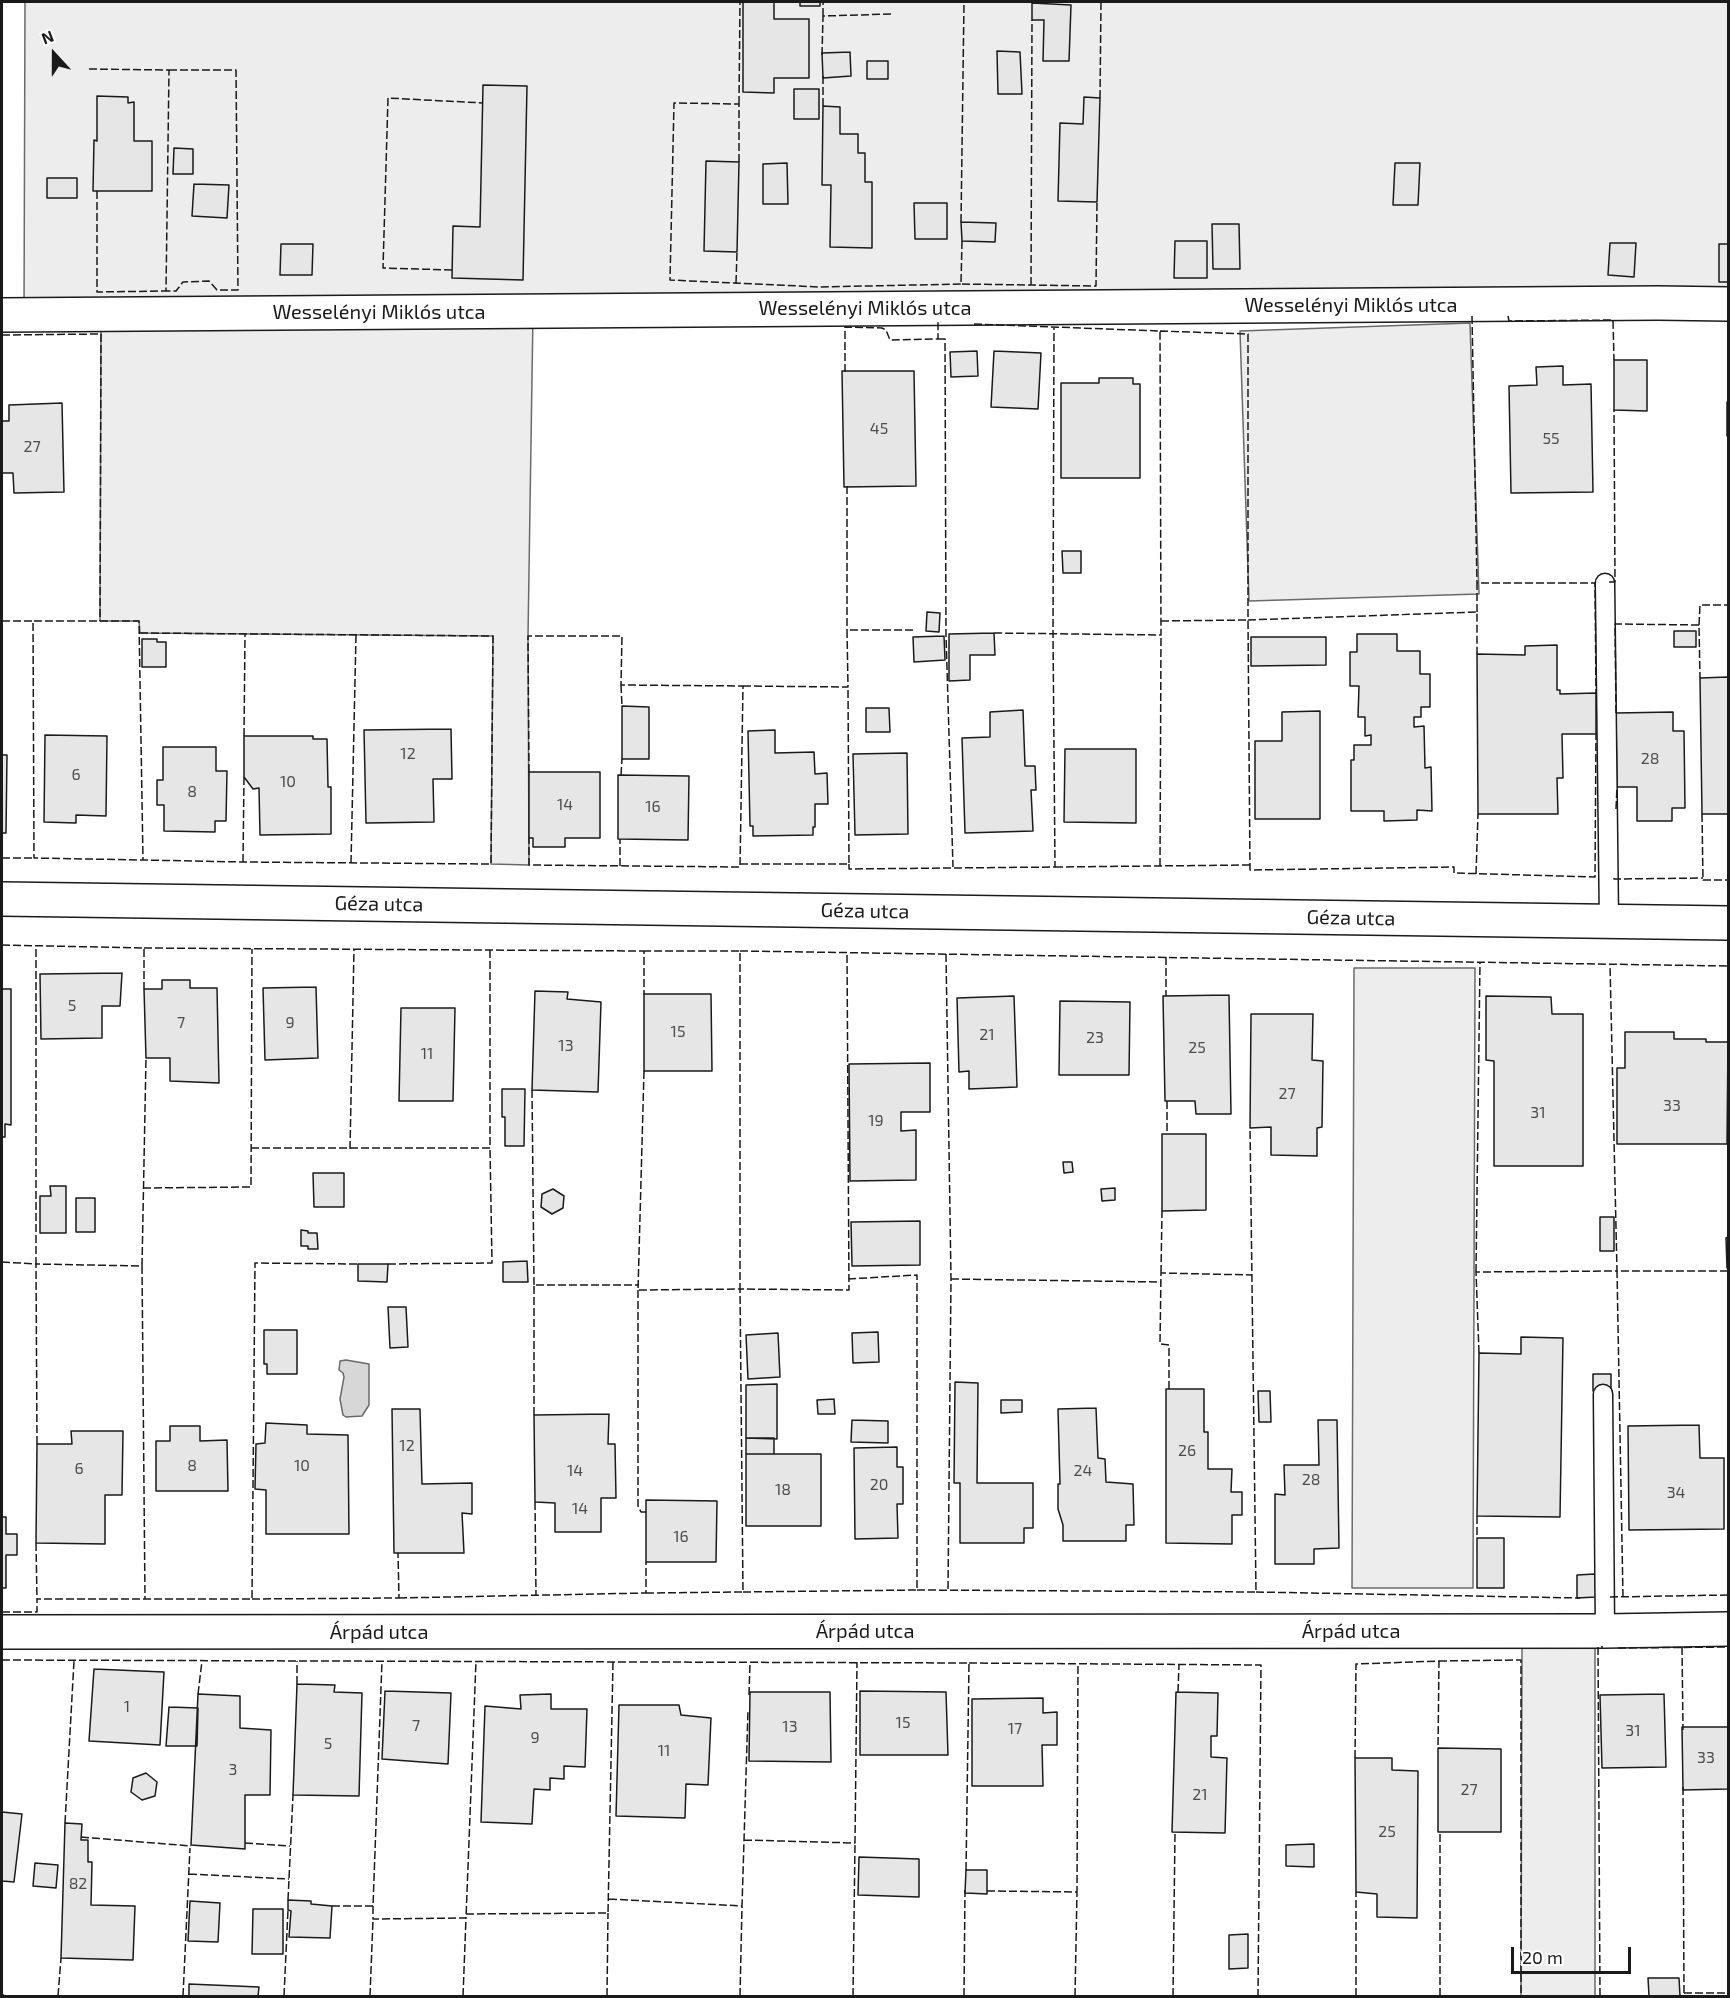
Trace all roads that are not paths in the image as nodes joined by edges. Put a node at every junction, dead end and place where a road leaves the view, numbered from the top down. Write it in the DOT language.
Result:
graph roads {
  1 [pos="1728,304"];
  2 [pos="2,315"];
  3 [pos="1605,583"];
  4 [pos="2,899"];
  5 [pos="1609,922"];
  6 [pos="1728,923"];
  7 [pos="1603,1394"];
  8 [pos="1728,1629"];
  9 [pos="1605,1631"];
  10 [pos="2,1632"];
  1 -- 2 [label="street, Wesselényi Miklós utca"];
  3 -- 5 [label="lane"];
  4 -- 5 [label="street, Géza utca"];
  5 -- 6 [label="street, Géza utca"];
  7 -- 9 [label="lane"];
  8 -- 9 [label="street, Árpád utca"];
  9 -- 10 [label="street, Árpád utca"];
}
